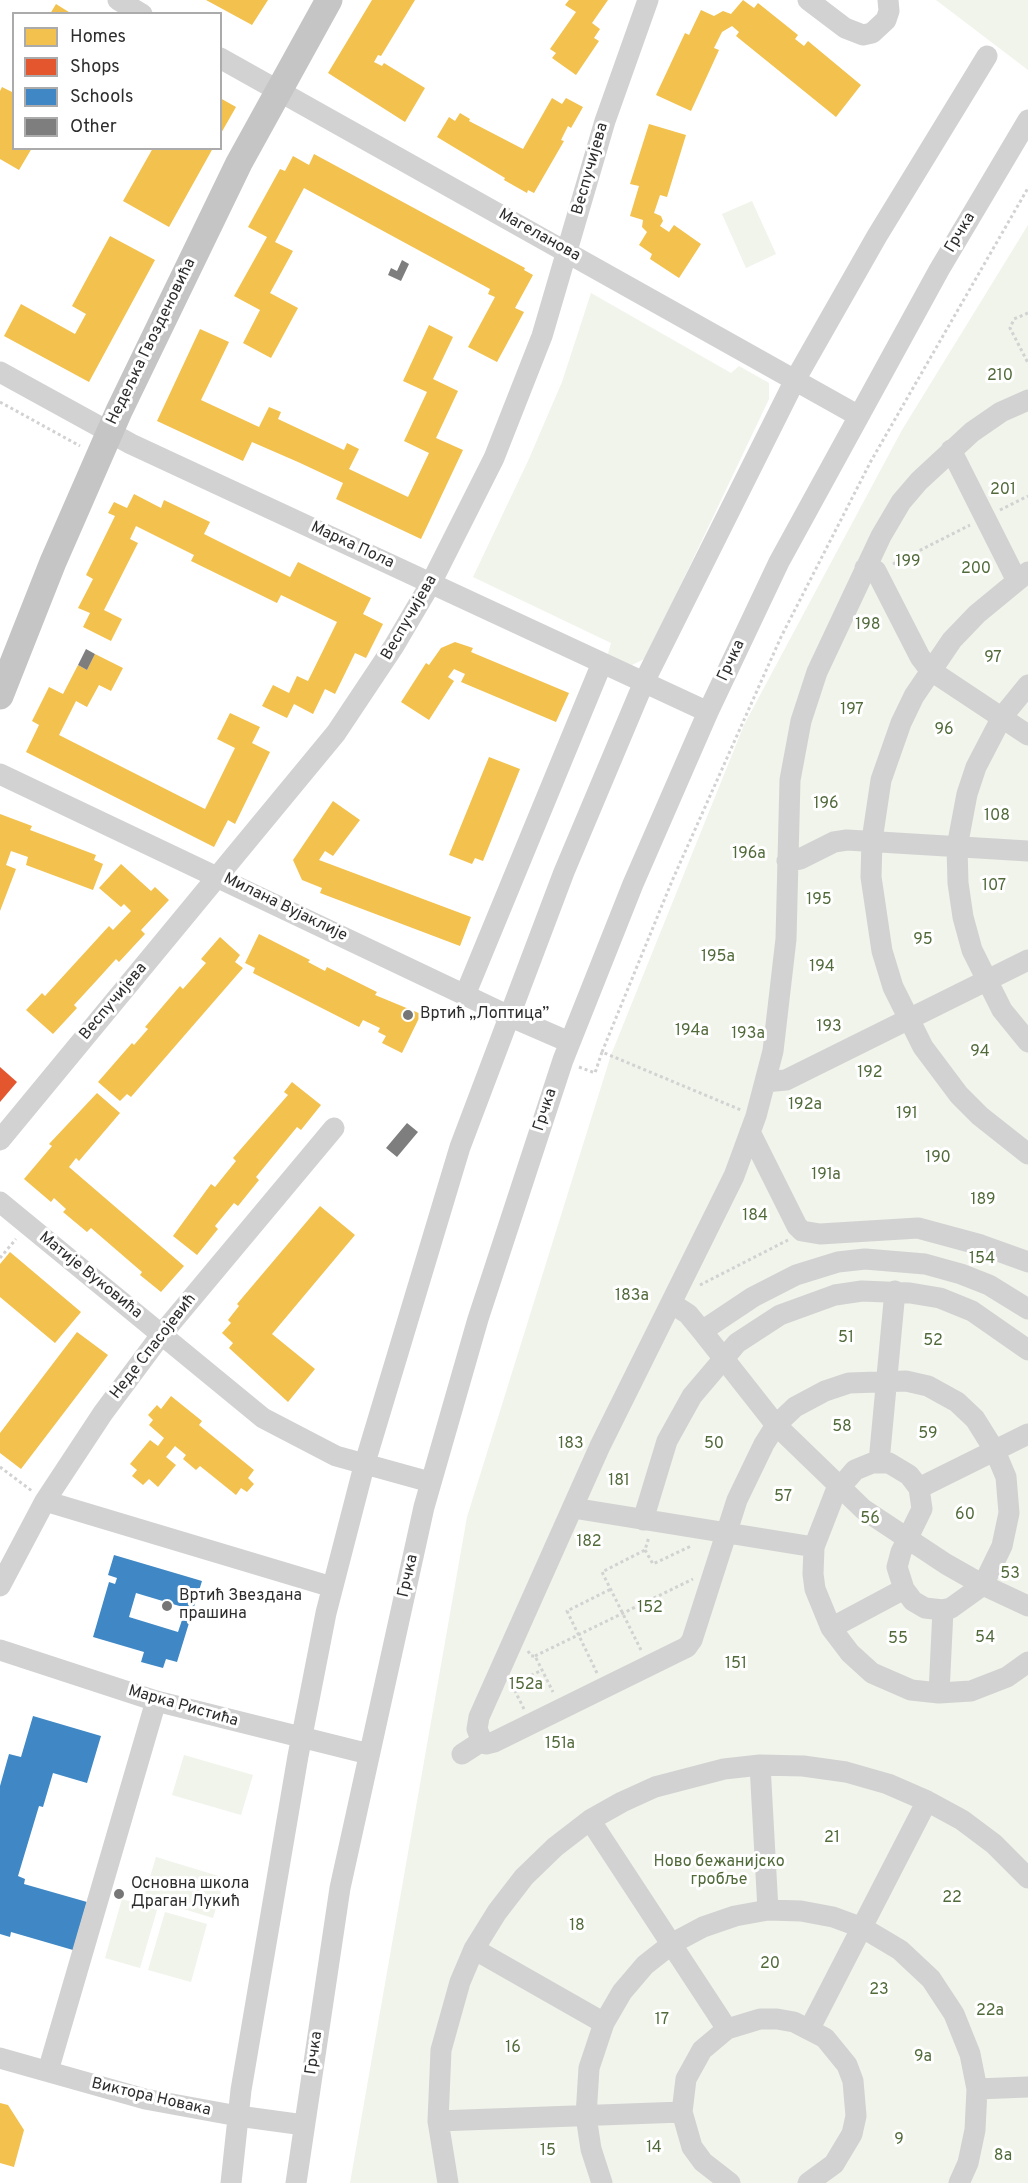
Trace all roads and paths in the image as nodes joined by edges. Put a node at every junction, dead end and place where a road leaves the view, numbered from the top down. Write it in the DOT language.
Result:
graph roads {
  1 [pos="118,0"];
  2 [pos="329,0"];
  3 [pos="648,0"];
  4 [pos="808,0"];
  5 [pos="888,0"];
  6 [pos="139,12"];
  7 [pos="987,56"];
  8 [pos="222,59"];
  9 [pos="278,91"];
  10 [pos="1028,120"];
  11 [pos="1028,188"];
  12 [pos="568,252"];
  13 [pos="1028,313"];
  14 [pos="1028,363"];
  15 [pos="0,372"];
  16 [pos="795,380"];
  17 [pos="1028,400"];
  18 [pos="0,402"];
  19 [pos="857,415"];
  20 [pos="104,445"];
  21 [pos="951,450"];
  22 [pos="1028,496"];
  23 [pos="985,517"];
  24 [pos="870,569"];
  25 [pos="1022,575"];
  26 [pos="431,583"];
  27 [pos="602,663"];
  28 [pos="930,670"];
  29 [pos="644,682"];
  30 [pos="1028,685"];
  31 [pos="0,696"];
  32 [pos="708,712"];
  33 [pos="1002,717"];
  34 [pos="1028,735"];
  35 [pos="0,774"];
  36 [pos="872,840"];
  37 [pos="957,847"];
  38 [pos="1028,851"];
  39 [pos="787,861"];
  40 [pos="219,876"];
  41 [pos="1028,960"];
  42 [pos="985,981"];
  43 [pos="465,995"];
  44 [pos="508,1016"];
  45 [pos="907,1019"];
  46 [pos="569,1042"];
  47 [pos="1028,1042"];
  48 [pos="602,1052"];
  49 [pos="595,1073"];
  50 [pos="765,1082"];
  51 [pos="753,1124"];
  52 [pos="334,1128"];
  53 [pos="0,1140"];
  54 [pos="1027,1153"];
  55 [pos="0,1202"];
  56 [pos="28,1225"];
  57 [pos="802,1231"];
  58 [pos="0,1258"];
  59 [pos="1028,1262"];
  60 [pos="895,1291"];
  61 [pos="676,1295"];
  62 [pos="1028,1309"];
  63 [pos="702,1331"];
  64 [pos="162,1335"];
  65 [pos="1028,1350"];
  66 [pos="723,1358"];
  67 [pos="886,1380"];
  68 [pos="776,1425"];
  69 [pos="1028,1434"];
  70 [pos="995,1451"];
  71 [pos="879,1462"];
  72 [pos="364,1466"];
  73 [pos="0,1467"];
  74 [pos="430,1482"];
  75 [pos="839,1486"];
  76 [pos="919,1488"];
  77 [pos="45,1501"];
  78 [pos="573,1508"];
  79 [pos="648,1520"];
  80 [pos="728,1533"];
  81 [pos="907,1540"];
  82 [pos="697,1544"];
  83 [pos="814,1547"];
  84 [pos="645,1550"];
  85 [pos="715,1568"];
  86 [pos="0,1586"];
  87 [pos="983,1586"];
  88 [pos="332,1587"];
  89 [pos="611,1589"];
  90 [pos="904,1589"];
  91 [pos="1028,1606"];
  92 [pos="943,1610"];
  93 [pos="622,1614"];
  94 [pos="831,1628"];
  95 [pos="579,1635"];
  96 [pos="0,1650"];
  97 [pos="1028,1662"];
  98 [pos="649,1667"];
  99 [pos="542,1670"];
  100 [pos="604,1689"];
  101 [pos="939,1692"];
  102 [pos="156,1701"];
  103 [pos="561,1709"];
  104 [pos="531,1724"];
  105 [pos="301,1739"];
  106 [pos="482,1742"];
  107 [pos="369,1754"];
  108 [pos="462,1754"];
  109 [pos="760,1765"];
  110 [pos="927,1801"];
  111 [pos="590,1820"];
  112 [pos="1028,1878"];
  113 [pos="768,1910"];
  114 [pos="863,1928"];
  115 [pos="673,1943"];
  116 [pos="474,1949"];
  117 [pos="604,2023"];
  118 [pos="810,2028"];
  119 [pos="727,2029"];
  120 [pos="0,2058"];
  121 [pos="48,2071"];
  122 [pos="1028,2087"];
  123 [pos="977,2090"];
  124 [pos="682,2112"];
  125 [pos="238,2116"];
  126 [pos="586,2116"];
  127 [pos="438,2121"];
  128 [pos="304,2125"];
  129 [pos="818,2181"];
  130 [pos="231,2183"];
  131 [pos="296,2183"];
  132 [pos="448,2183"];
  133 [pos="602,2183"];
  134 [pos="730,2183"];
  135 [pos="959,2183"];
  1 -- 6 [label="street"];
  2 -- 9 [label="main road, Недељка Гвозденовића"];
  3 -- 12 [label="street, Веспучијева"];
  4 -- 5 [label="street"];
  7 -- 16 [label="street"];
  8 -- 9 [label="street, Магеланова"];
  9 -- 12 [label="street, Магеланова"];
  9 -- 20 [label="main road, Недељка Гвозденовића"];
  10 -- 19 [label="street, Грчка"];
  11 -- 48 [label="path"];
  12 -- 16 [label="street, Магеланова"];
  12 -- 26 [label="street, Веспучијева"];
  13 -- 14 [label="path"];
  15 -- 20 [label="street, Марка Пола"];
  16 -- 19 [label="street, Магеланова"];
  16 -- 29 [label="street"];
  17 -- 21 [label="street"];
  18 -- 20 [label="path"];
  19 -- 32 [label="street, Грчка"];
  20 -- 26 [label="street, Марка Пола"];
  20 -- 31 [label="main road, Недељка Гвозденовића"];
  21 -- 23 [label="street"];
  21 -- 24 [label="street"];
  22 -- 23 [label="path"];
  23 -- 24 [label="path"];
  23 -- 25 [label="street"];
  24 -- 28 [label="street"];
  24 -- 39 [label="street"];
  25 -- 28 [label="street"];
  26 -- 27 [label="street, Марка Пола"];
  26 -- 40 [label="street, Веспучијева"];
  27 -- 29 [label="street, Марка Пола"];
  27 -- 43 [label="street"];
  28 -- 33 [label="street"];
  28 -- 36 [label="street"];
  29 -- 32 [label="street, Марка Пола"];
  29 -- 44 [label="street"];
  30 -- 33 [label="street"];
  32 -- 46 [label="street, Грчка"];
  33 -- 34 [label="street"];
  33 -- 37 [label="street"];
  35 -- 40 [label="street, Милана Вујаклије"];
  36 -- 37 [label="street"];
  36 -- 39 [label="street"];
  36 -- 45 [label="street"];
  37 -- 38 [label="street"];
  37 -- 42 [label="street"];
  39 -- 50 [label="street"];
  40 -- 43 [label="street, Милана Вујаклије"];
  40 -- 53 [label="street, Веспучијева"];
  41 -- 42 [label="street"];
  42 -- 45 [label="street"];
  42 -- 47 [label="street"];
  43 -- 44 [label="street, Милана Вујаклије"];
  44 -- 46 [label="street, Милана Вујаклије"];
  44 -- 72 [label="street"];
  45 -- 50 [label="street"];
  45 -- 54 [label="street"];
  46 -- 74 [label="street, Грчка"];
  48 -- 49 [label="path"];
  48 -- 51 [label="path"];
  50 -- 51 [label="street"];
  51 -- 57 [label="street"];
  51 -- 61 [label="street"];
  52 -- 64 [label="street, Неде Спасојевић"];
  55 -- 56 [label="street, Матије Вуковића"];
  56 -- 58 [label="path"];
  56 -- 64 [label="street, Матије Вуковића"];
  57 -- 59 [label="street"];
  57 -- 61 [label="path"];
  60 -- 65 [label="street"];
  60 -- 66 [label="street"];
  60 -- 67 [label="street"];
  61 -- 63 [label="street"];
  61 -- 78 [label="street"];
  62 -- 63 [label="street"];
  63 -- 66 [label="street"];
  64 -- 72 [label="street, Матије Вуковића"];
  64 -- 77 [label="street, Неде Спасојевић"];
  66 -- 68 [label="street"];
  66 -- 79 [label="street"];
  67 -- 68 [label="street"];
  67 -- 70 [label="street"];
  67 -- 71 [label="street"];
  68 -- 75 [label="street"];
  68 -- 80 [label="street"];
  69 -- 70 [label="street"];
  70 -- 76 [label="street"];
  70 -- 87 [label="street"];
  71 -- 75 [label="street"];
  71 -- 76 [label="street"];
  72 -- 74 [label="street, Матије Вуковића"];
  72 -- 88 [label="street"];
  73 -- 77 [label="path"];
  74 -- 107 [label="street, Грчка"];
  75 -- 81 [label="street"];
  75 -- 83 [label="street"];
  76 -- 81 [label="street"];
  77 -- 86 [label="street, Неде Спасојевић"];
  77 -- 88 [label="street"];
  78 -- 79 [label="street"];
  78 -- 106 [label="street"];
  79 -- 80 [label="street"];
  79 -- 84 [label="path"];
  80 -- 83 [label="street"];
  80 -- 85 [label="street"];
  81 -- 87 [label="street"];
  81 -- 90 [label="street"];
  82 -- 84 [label="path"];
  83 -- 94 [label="street"];
  84 -- 89 [label="path"];
  85 -- 93 [label="path"];
  85 -- 98 [label="street"];
  87 -- 91 [label="street"];
  87 -- 92 [label="street"];
  88 -- 105 [label="street"];
  89 -- 93 [label="path"];
  89 -- 95 [label="path"];
  90 -- 92 [label="street"];
  90 -- 94 [label="street"];
  92 -- 101 [label="street"];
  93 -- 95 [label="path"];
  93 -- 98 [label="path"];
  94 -- 101 [label="street"];
  95 -- 99 [label="path"];
  95 -- 100 [label="path"];
  96 -- 102 [label="street, Марка Ристића"];
  97 -- 101 [label="street"];
  98 -- 100 [label="street"];
  99 -- 103 [label="path"];
  99 -- 104 [label="path"];
  100 -- 103 [label="street"];
  102 -- 105 [label="street, Марка Ристића"];
  102 -- 121 [label="street"];
  103 -- 104 [label="street"];
  104 -- 106 [label="street"];
  105 -- 107 [label="street, Марка Ристића"];
  105 -- 125 [label="street"];
  106 -- 108 [label="street"];
  107 -- 128 [label="street, Грчка"];
  109 -- 110 [label="street"];
  109 -- 111 [label="street"];
  109 -- 113 [label="street"];
  110 -- 112 [label="street"];
  110 -- 114 [label="street"];
  111 -- 115 [label="street"];
  111 -- 116 [label="street"];
  113 -- 114 [label="street"];
  113 -- 115 [label="street"];
  114 -- 118 [label="street"];
  114 -- 123 [label="street"];
  115 -- 117 [label="street"];
  115 -- 119 [label="street"];
  116 -- 117 [label="street"];
  116 -- 127 [label="street"];
  117 -- 126 [label="street"];
  118 -- 119 [label="street"];
  118 -- 129 [label="street"];
  119 -- 124 [label="street"];
  120 -- 121 [label="street, Виктора Новака"];
  121 -- 125 [label="street, Виктора Новака"];
  122 -- 123 [label="street"];
  123 -- 135 [label="street"];
  124 -- 126 [label="street"];
  124 -- 134 [label="street"];
  125 -- 128 [label="street, Виктора Новака"];
  125 -- 130 [label="street"];
  126 -- 127 [label="street"];
  126 -- 133 [label="street"];
  127 -- 132 [label="street"];
  128 -- 131 [label="street, Грчка"];
}
